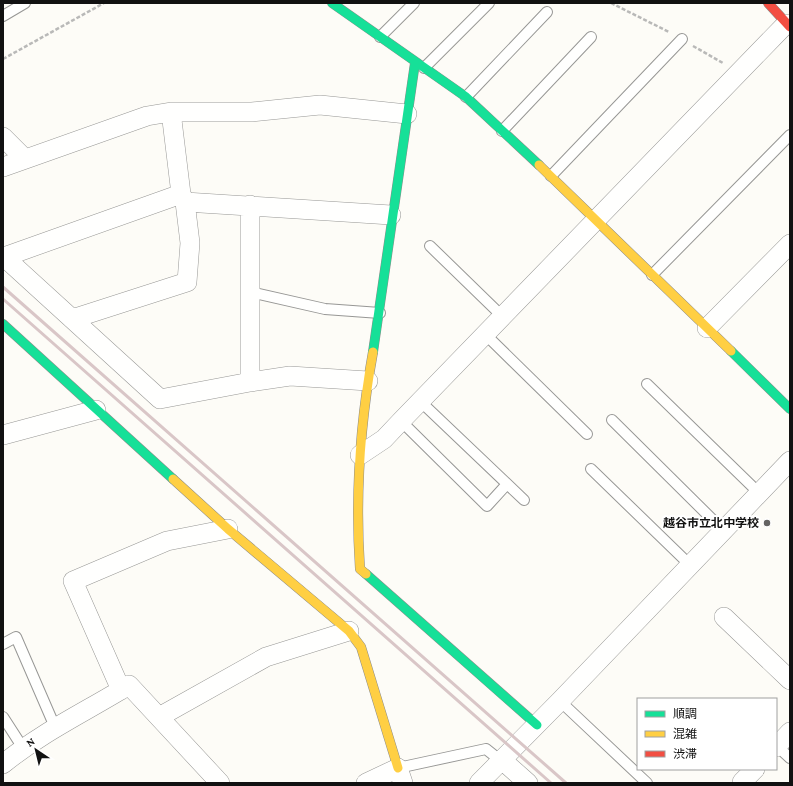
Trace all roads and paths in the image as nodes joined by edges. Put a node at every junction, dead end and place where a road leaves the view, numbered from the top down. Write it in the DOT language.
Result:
graph roads {
  1 [pos="25,3"];
  2 [pos="104,3"];
  3 [pos="332,3"];
  4 [pos="414,3"];
  5 [pos="490,3"];
  6 [pos="768,3"];
  7 [pos="547,12"];
  8 [pos="3,16"];
  9 [pos="788,26"];
  10 [pos="380,37"];
  11 [pos="591,37"];
  12 [pos="682,39"];
  13 [pos="3,59"];
  14 [pos="420,66"];
  15 [pos="466,97"];
  16 [pos="171,112"];
  17 [pos="407,114"];
  18 [pos="502,131"];
  19 [pos="790,135"];
  20 [pos="3,137"];
  21 [pos="25,159"];
  22 [pos="3,167"];
  23 [pos="551,176"];
  24 [pos="183,198"];
  25 [pos="250,205"];
  26 [pos="392,216"];
  27 [pos="597,221"];
  28 [pos="790,244"];
  29 [pos="430,246"];
  30 [pos="3,257"];
  31 [pos="652,275"];
  32 [pos="250,292"];
  33 [pos="380,312"];
  34 [pos="502,316"];
  35 [pos="72,319"];
  36 [pos="3,324"];
  37 [pos="707,328"];
  38 [pos="485,334"];
  39 [pos="368,381"];
  40 [pos="250,382"];
  41 [pos="647,384"];
  42 [pos="420,400"];
  43 [pos="790,409"];
  44 [pos="96,410"];
  45 [pos="612,420"];
  46 [pos="401,422"];
  47 [pos="3,434"];
  48 [pos="587,434"];
  49 [pos="360,455"];
  50 [pos="790,462"];
  51 [pos="591,469"];
  52 [pos="507,484"];
  53 [pos="759,493"];
  54 [pos="524,500"];
  55 [pos="228,529"];
  56 [pos="723,530"];
  57 [pos="690,565"];
  58 [pos="724,617"];
  59 [pos="349,631"];
  60 [pos="3,644"];
  61 [pos="790,680"];
  62 [pos="121,690"];
  63 [pos="560,701"];
  64 [pos="159,716"];
  65 [pos="3,717"];
  66 [pos="537,725"];
  67 [pos="55,727"];
  68 [pos="790,732"];
  69 [pos="23,748"];
  70 [pos="781,750"];
  71 [pos="502,761"];
  72 [pos="3,764"];
  73 [pos="754,770"];
  74 [pos="400,776"];
  75 [pos="481,782"];
  76 [pos="742,782"];
  77 [pos="220,783"];
  78 [pos="366,783"];
  79 [pos="528,783"];
  80 [pos="647,783"];
  1 -- 8 [label="lane"];
  2 -- 13 [label="path"];
  3 -- 10 [label="street"];
  4 -- 10 [label="lane"];
  5 -- 14 [label="lane"];
  6 -- 9 [label="street"];
  7 -- 15 [label="lane"];
  9 -- 27 [label="street"];
  10 -- 14 [label="street"];
  11 -- 18 [label="lane"];
  12 -- 23 [label="lane"];
  14 -- 15 [label="street"];
  14 -- 17 [label="street"];
  15 -- 18 [label="street"];
  16 -- 17 [label="street"];
  16 -- 21 [label="street"];
  16 -- 24 [label="street"];
  17 -- 26 [label="street"];
  18 -- 23 [label="street"];
  19 -- 31 [label="lane"];
  20 -- 21 [label="street"];
  21 -- 22 [label="street"];
  23 -- 27 [label="street"];
  24 -- 25 [label="street"];
  24 -- 30 [label="street"];
  24 -- 35 [label="street"];
  25 -- 26 [label="street"];
  25 -- 32 [label="street"];
  26 -- 33 [label="street"];
  27 -- 31 [label="street"];
  27 -- 34 [label="street"];
  28 -- 37 [label="street"];
  29 -- 34 [label="lane"];
  30 -- 35 [label="street"];
  31 -- 37 [label="street"];
  32 -- 33 [label="lane"];
  32 -- 40 [label="street"];
  33 -- 39 [label="street"];
  34 -- 38 [label="street"];
  35 -- 40 [label="street"];
  36 -- 44 [label="street"];
  37 -- 43 [label="street"];
  38 -- 42 [label="street"];
  38 -- 48 [label="lane"];
  39 -- 40 [label="street"];
  39 -- 49 [label="street"];
  41 -- 53 [label="lane"];
  42 -- 46 [label="street"];
  42 -- 52 [label="lane"];
  44 -- 47 [label="street"];
  44 -- 55 [label="street"];
  45 -- 56 [label="lane"];
  46 -- 49 [label="street"];
  46 -- 52 [label="lane"];
  49 -- 66 [label="street"];
  50 -- 53 [label="street"];
  51 -- 57 [label="lane"];
  52 -- 54 [label="lane"];
  53 -- 56 [label="street"];
  55 -- 59 [label="street"];
  55 -- 62 [label="street"];
  56 -- 57 [label="street"];
  57 -- 63 [label="street"];
  58 -- 61 [label="street"];
  59 -- 64 [label="street"];
  59 -- 74 [label="street"];
  60 -- 67 [label="lane"];
  62 -- 64 [label="street"];
  62 -- 67 [label="street"];
  63 -- 66 [label="street"];
  63 -- 80 [label="lane"];
  64 -- 77 [label="street"];
  65 -- 69 [label="lane"];
  66 -- 71 [label="street"];
  67 -- 69 [label="street"];
  68 -- 70 [label="street"];
  69 -- 72 [label="street"];
  71 -- 74 [label="lane"];
  71 -- 75 [label="street"];
  71 -- 79 [label="street"];
  73 -- 76 [label="street"];
  74 -- 78 [label="street"];
}
